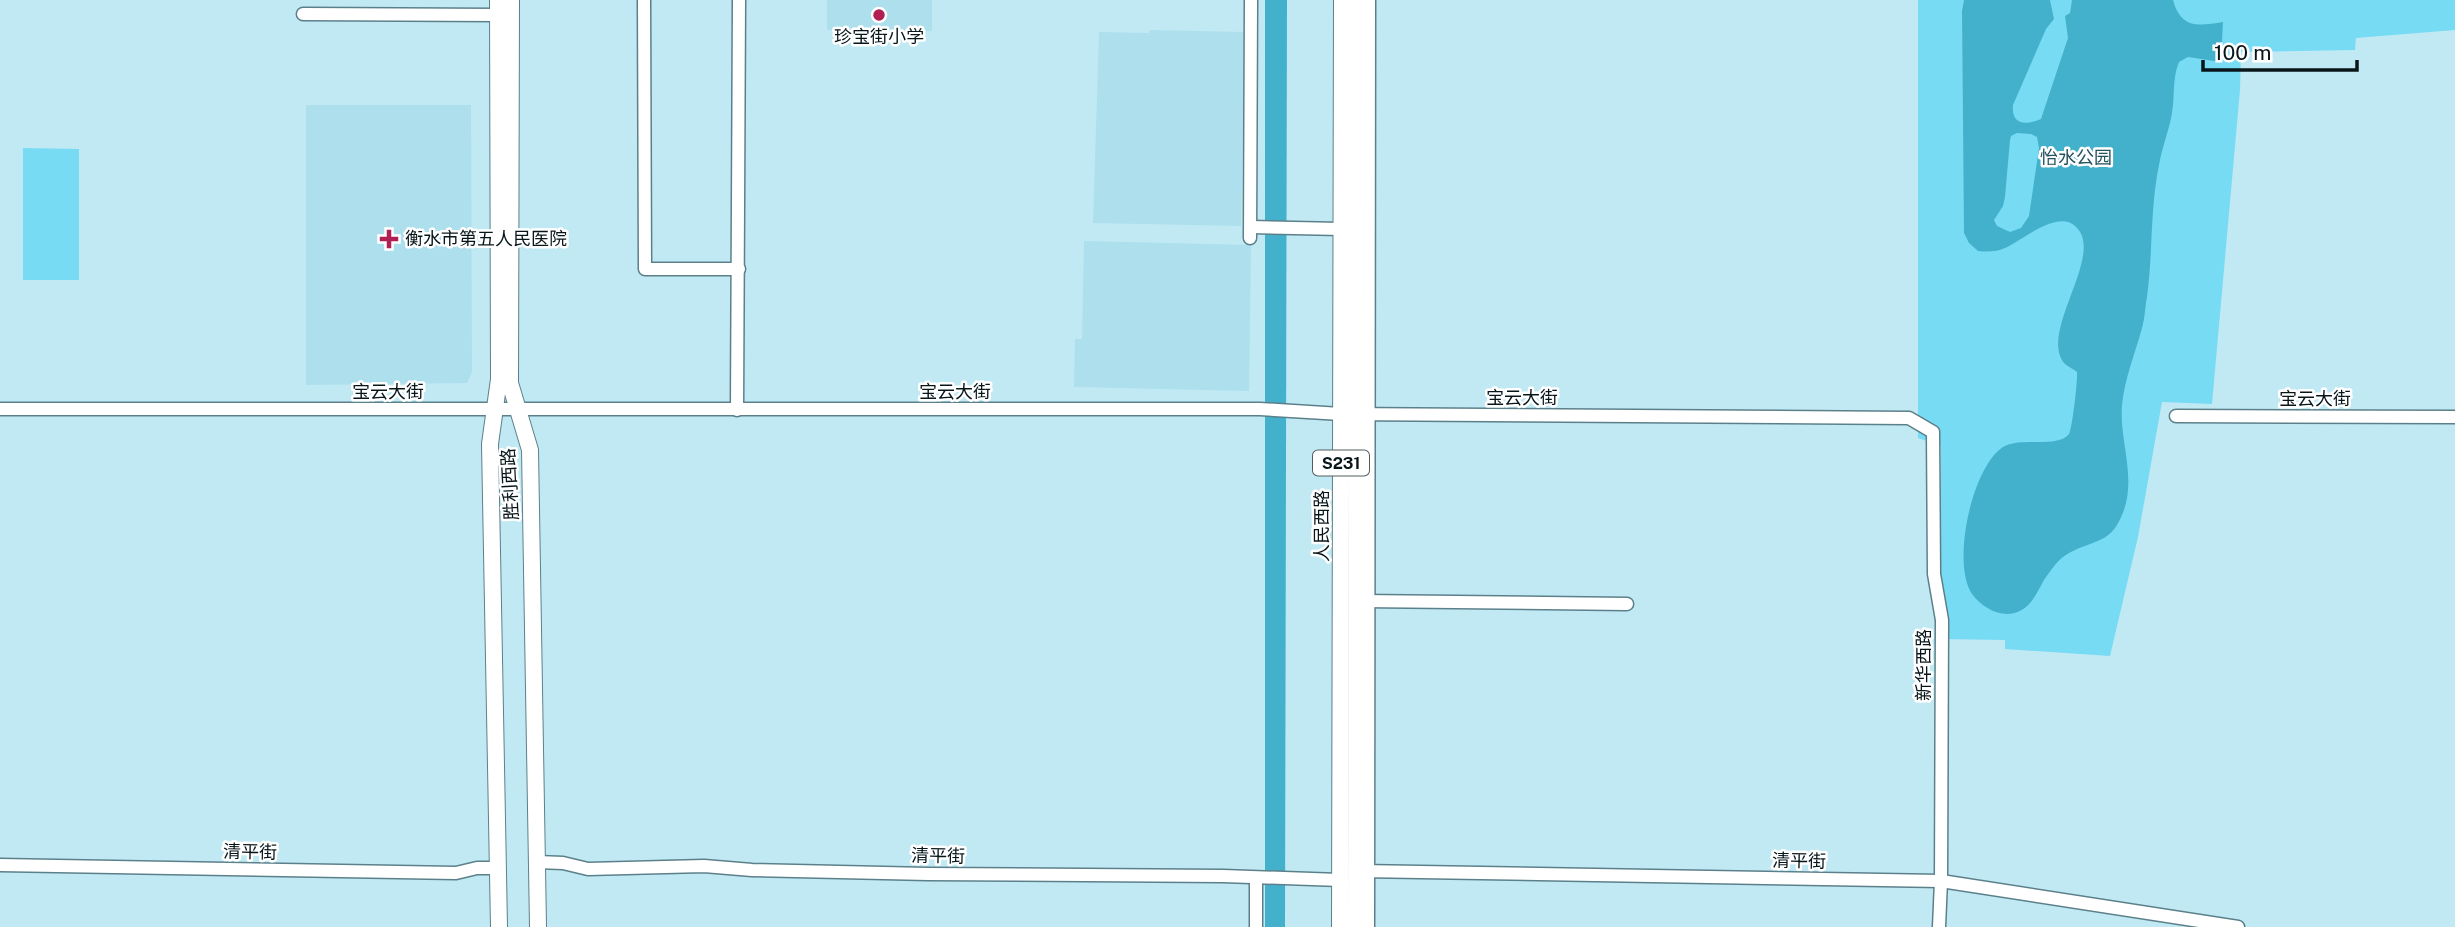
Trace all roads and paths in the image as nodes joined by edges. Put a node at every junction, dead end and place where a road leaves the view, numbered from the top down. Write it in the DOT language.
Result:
graph roads {
  1 [pos="511,0"];
  2 [pos="644,0"];
  3 [pos="739,0"];
  4 [pos="1251,0"];
  5 [pos="1342,0"];
  6 [pos="1357,0"];
  7 [pos="1369,0"];
  8 [pos="498,8"];
  9 [pos="303,14"];
  10 [pos="1341,229"];
  11 [pos="739,269"];
  12 [pos="0,409"];
  13 [pos="495,410"];
  14 [pos="518,410"];
  15 [pos="737,410"];
  16 [pos="1355,414"];
  17 [pos="2176,416"];
  18 [pos="2455,417"];
  19 [pos="1909,418"];
  20 [pos="1362,601"];
  21 [pos="1627,604"];
  22 [pos="537,862"];
  23 [pos="0,865"];
  24 [pos="498,868"];
  25 [pos="1362,871"];
  26 [pos="1259,878"];
  27 [pos="1340,880"];
  28 [pos="1941,881"];
  29 [pos="499,927"];
  30 [pos="538,927"];
  31 [pos="1255,927"];
  32 [pos="1340,927"];
  33 [pos="1356,927"];
  34 [pos="1368,927"];
  35 [pos="1939,927"];
  36 [pos="2238,927"];
  1 -- 14 [label="main road, 胜利西路"];
  2 -- 11 [label="street"];
  3 -- 11 [label="street"];
  4 -- 10 [label="street"];
  5 -- 10 [label="main road, 人民西路 / S231"];
  6 -- 16 [label="main road, 人民西路 / S231"];
  7 -- 16 [label="street"];
  8 -- 9 [label="street"];
  8 -- 13 [label="main road, 胜利西路"];
  10 -- 16 [label="main road, 人民西路 / S231"];
  11 -- 15 [label="street"];
  12 -- 13 [label="street, 宝云大街"];
  13 -- 14 [label="street, 宝云大街"];
  13 -- 24 [label="main road, 胜利西路"];
  14 -- 15 [label="street, 宝云大街"];
  14 -- 22 [label="main road, 胜利西路"];
  15 -- 16 [label="street, 宝云大街"];
  16 -- 19 [label="street, 宝云大街"];
  16 -- 20 [label="main road, 人民西路 / S231"];
  16 -- 27 [label="main road, 人民西路 / S231"];
  17 -- 18 [label="street, 宝云大街"];
  19 -- 28 [label="street, 新华西路"];
  20 -- 21 [label="street"];
  20 -- 25 [label="main road, 人民西路 / S231"];
  22 -- 26 [label="street, 清平街"];
  22 -- 30 [label="main road, 胜利西路"];
  23 -- 24 [label="street, 清平街"];
  24 -- 29 [label="main road, 胜利西路"];
  25 -- 28 [label="street, 清平街"];
  25 -- 33 [label="main road, 人民西路 / S231"];
  25 -- 34 [label="street"];
  26 -- 27 [label="street, 清平街"];
  26 -- 31 [label="street"];
  27 -- 32 [label="main road, 人民西路 / S231"];
  28 -- 35 [label="street, 新华西路"];
  28 -- 36 [label="street, 清平街"];
}
